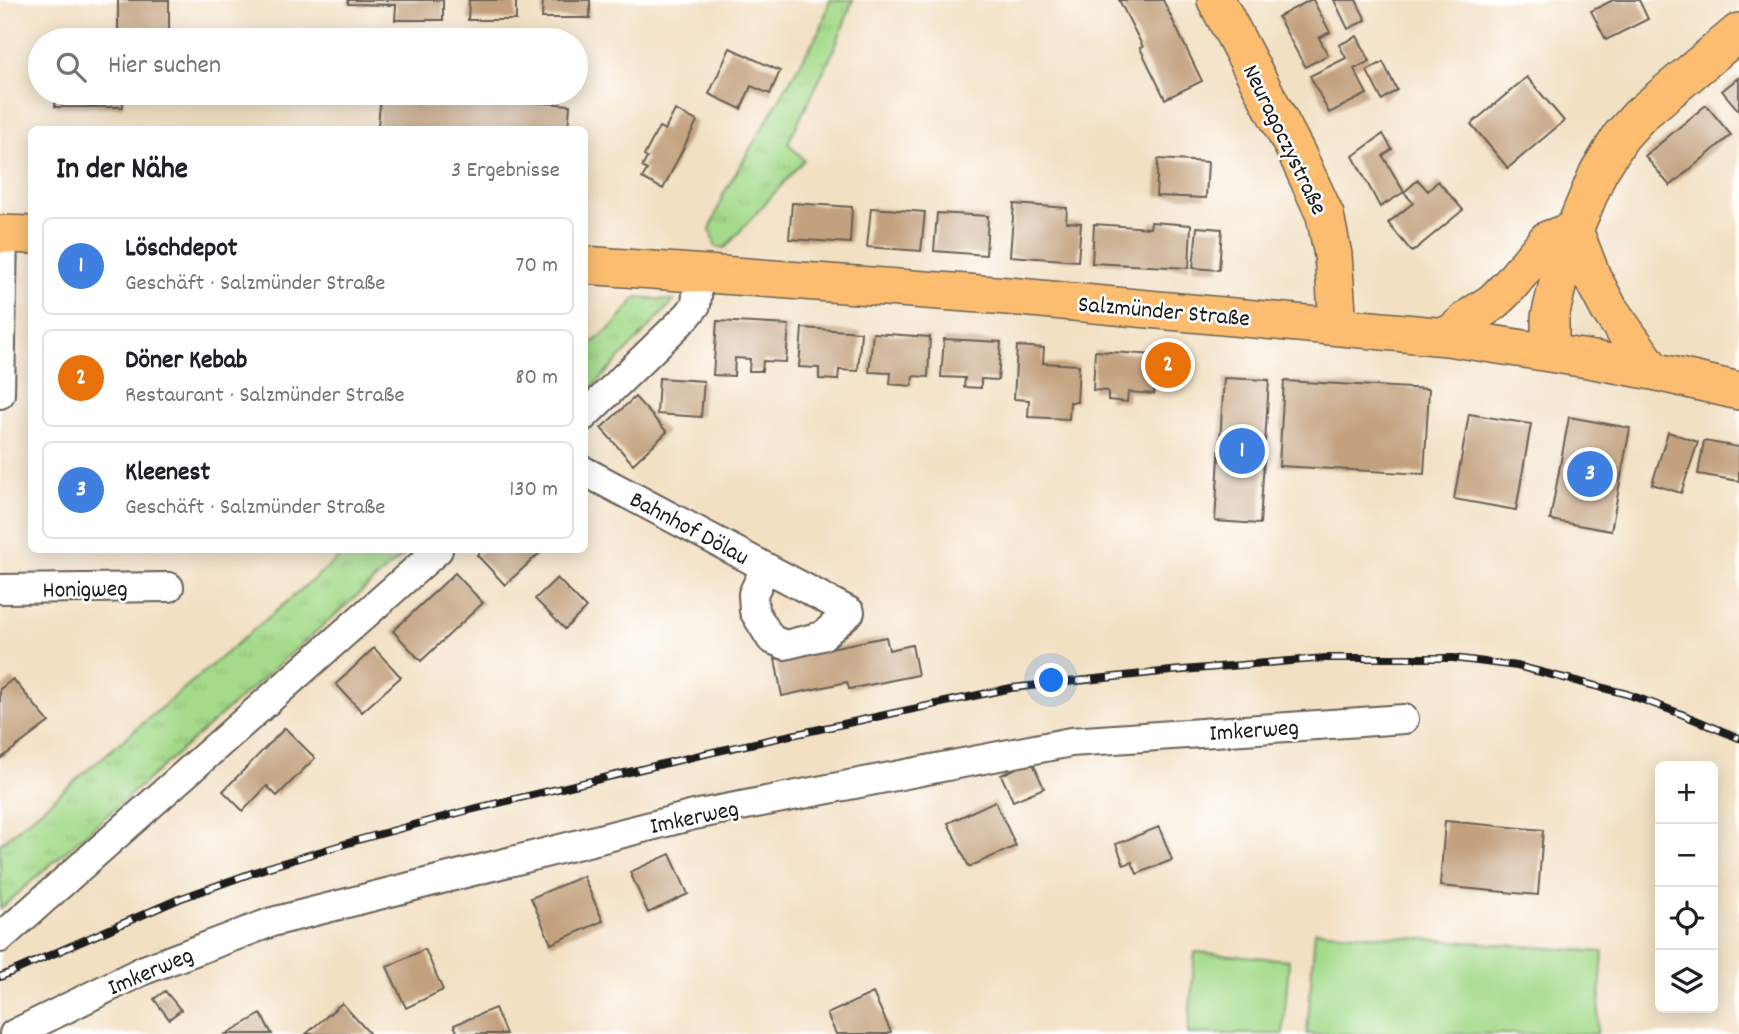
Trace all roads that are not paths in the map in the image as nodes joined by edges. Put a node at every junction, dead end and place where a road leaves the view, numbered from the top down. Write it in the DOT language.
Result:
graph roads {
  1 [pos="1216,0"];
  2 [pos="1739,32"];
  3 [pos="1574,230"];
  4 [pos="12,235"];
  5 [pos="588,265"];
  6 [pos="699,273"];
  7 [pos="1338,326"];
  8 [pos="1447,337"];
  9 [pos="1550,353"];
  10 [pos="1653,371"];
  11 [pos="1739,391"];
  12 [pos="0,394"];
  13 [pos="588,412"];
  14 [pos="588,473"];
  15 [pos="435,553"];
  16 [pos="758,563"];
  17 [pos="169,587"];
  18 [pos="0,589"];
  19 [pos="1404,719"];
  20 [pos="0,938"];
  21 [pos="14,1034"];
  1 -- 7 [label="main road, Neuragoczystraße"];
  2 -- 3 [label="main road"];
  3 -- 8 [label="main road"];
  3 -- 9 [label="main road"];
  3 -- 10 [label="main road"];
  4 -- 12 [label="street"];
  5 -- 6 [label="main road, Salzmünder Straße"];
  6 -- 7 [label="main road, Salzmünder Straße"];
  6 -- 13 [label="street"];
  7 -- 8 [label="main road, Salzmünder Straße"];
  8 -- 9 [label="main road, Salzmünder Straße"];
  9 -- 10 [label="main road, Salzmünder Straße"];
  10 -- 11 [label="main road, Salzmünder Straße"];
  14 -- 16 [label="street, Bahnhof Dölau"];
  15 -- 20 [label="street"];
  17 -- 18 [label="street, Honigweg"];
  19 -- 21 [label="street, Imkerweg"];
}
